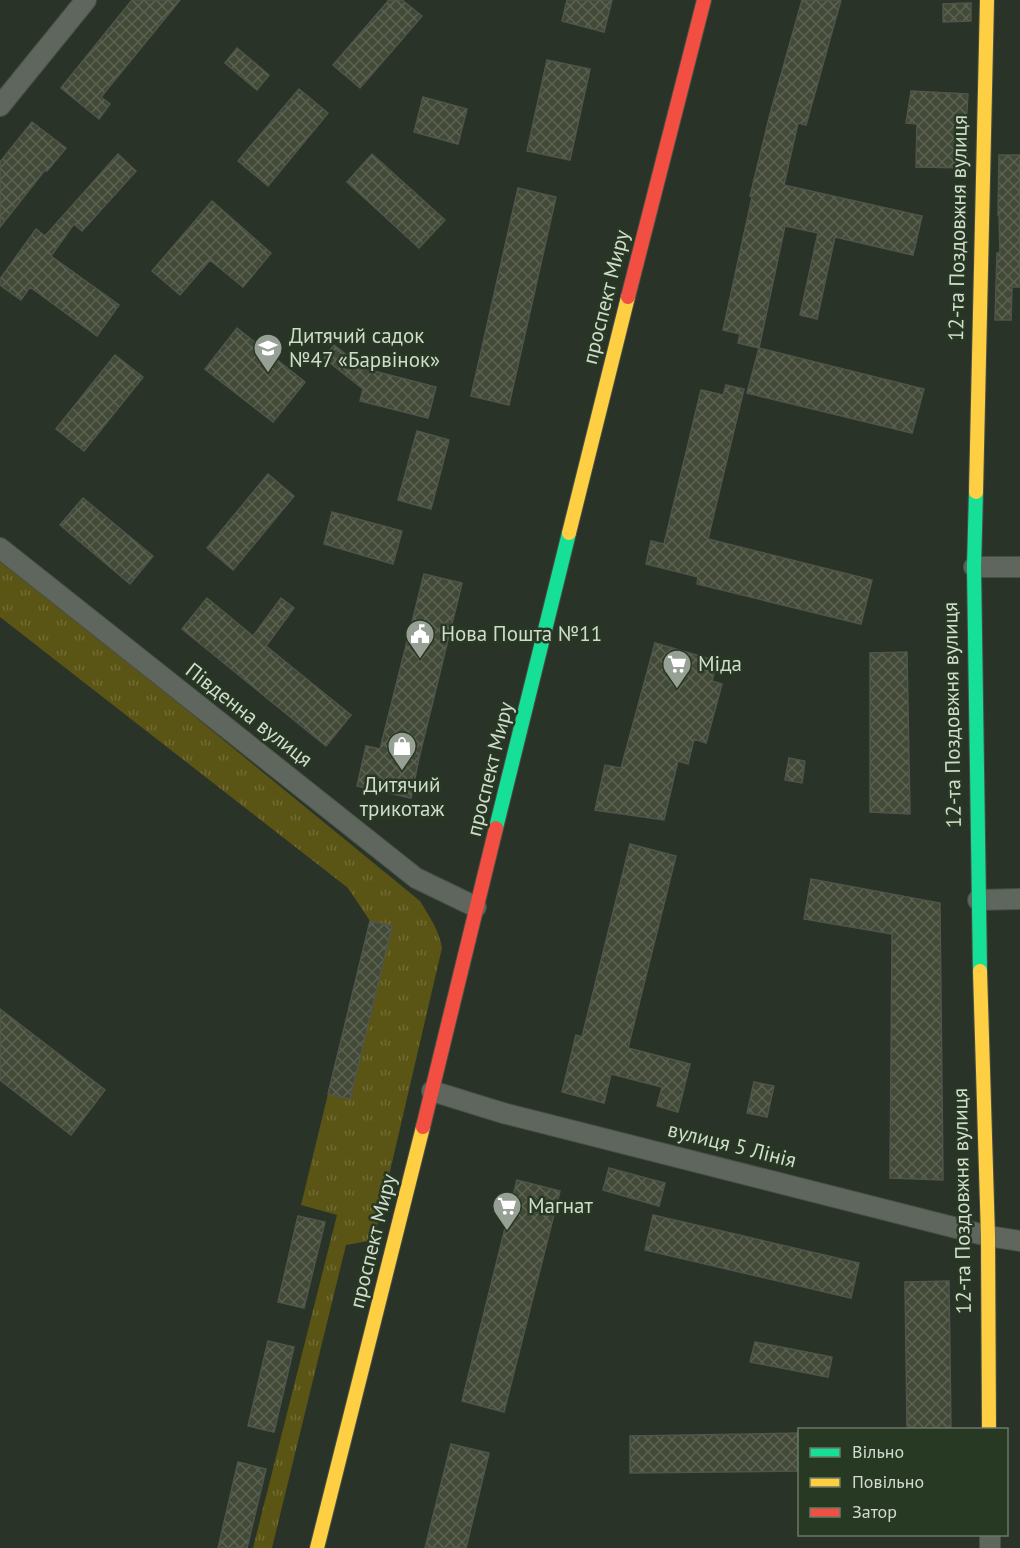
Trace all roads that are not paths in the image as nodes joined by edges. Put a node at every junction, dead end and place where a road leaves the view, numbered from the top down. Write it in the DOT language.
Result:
graph roads {
  1 [pos="86,0"];
  2 [pos="705,0"];
  3 [pos="987,0"];
  4 [pos="0,106"];
  5 [pos="0,548"];
  6 [pos="974,567"];
  7 [pos="1020,567"];
  8 [pos="1020,899"];
  9 [pos="978,900"];
  10 [pos="476,907"];
  11 [pos="432,1091"];
  12 [pos="988,1236"];
  13 [pos="1020,1241"];
  14 [pos="989,1428"];
  15 [pos="317,1548"];
  1 -- 4 [label="street"];
  2 -- 10 [label="main road, проспект Миру"];
  3 -- 6 [label="main road, 12-та Поздовжня вулиця"];
  5 -- 10 [label="street, Південна вулиця"];
  6 -- 7 [label="street"];
  6 -- 9 [label="main road, 12-та Поздовжня вулиця"];
  8 -- 9 [label="street"];
  9 -- 12 [label="main road, 12-та Поздовжня вулиця"];
  10 -- 11 [label="main road, проспект Миру"];
  11 -- 12 [label="street, вулиця 5 Лінія"];
  11 -- 15 [label="main road, проспект Миру"];
  12 -- 13 [label="street, вулиця 5 Лінія"];
  12 -- 14 [label="main road, 12-та Поздовжня вулиця"];
}
